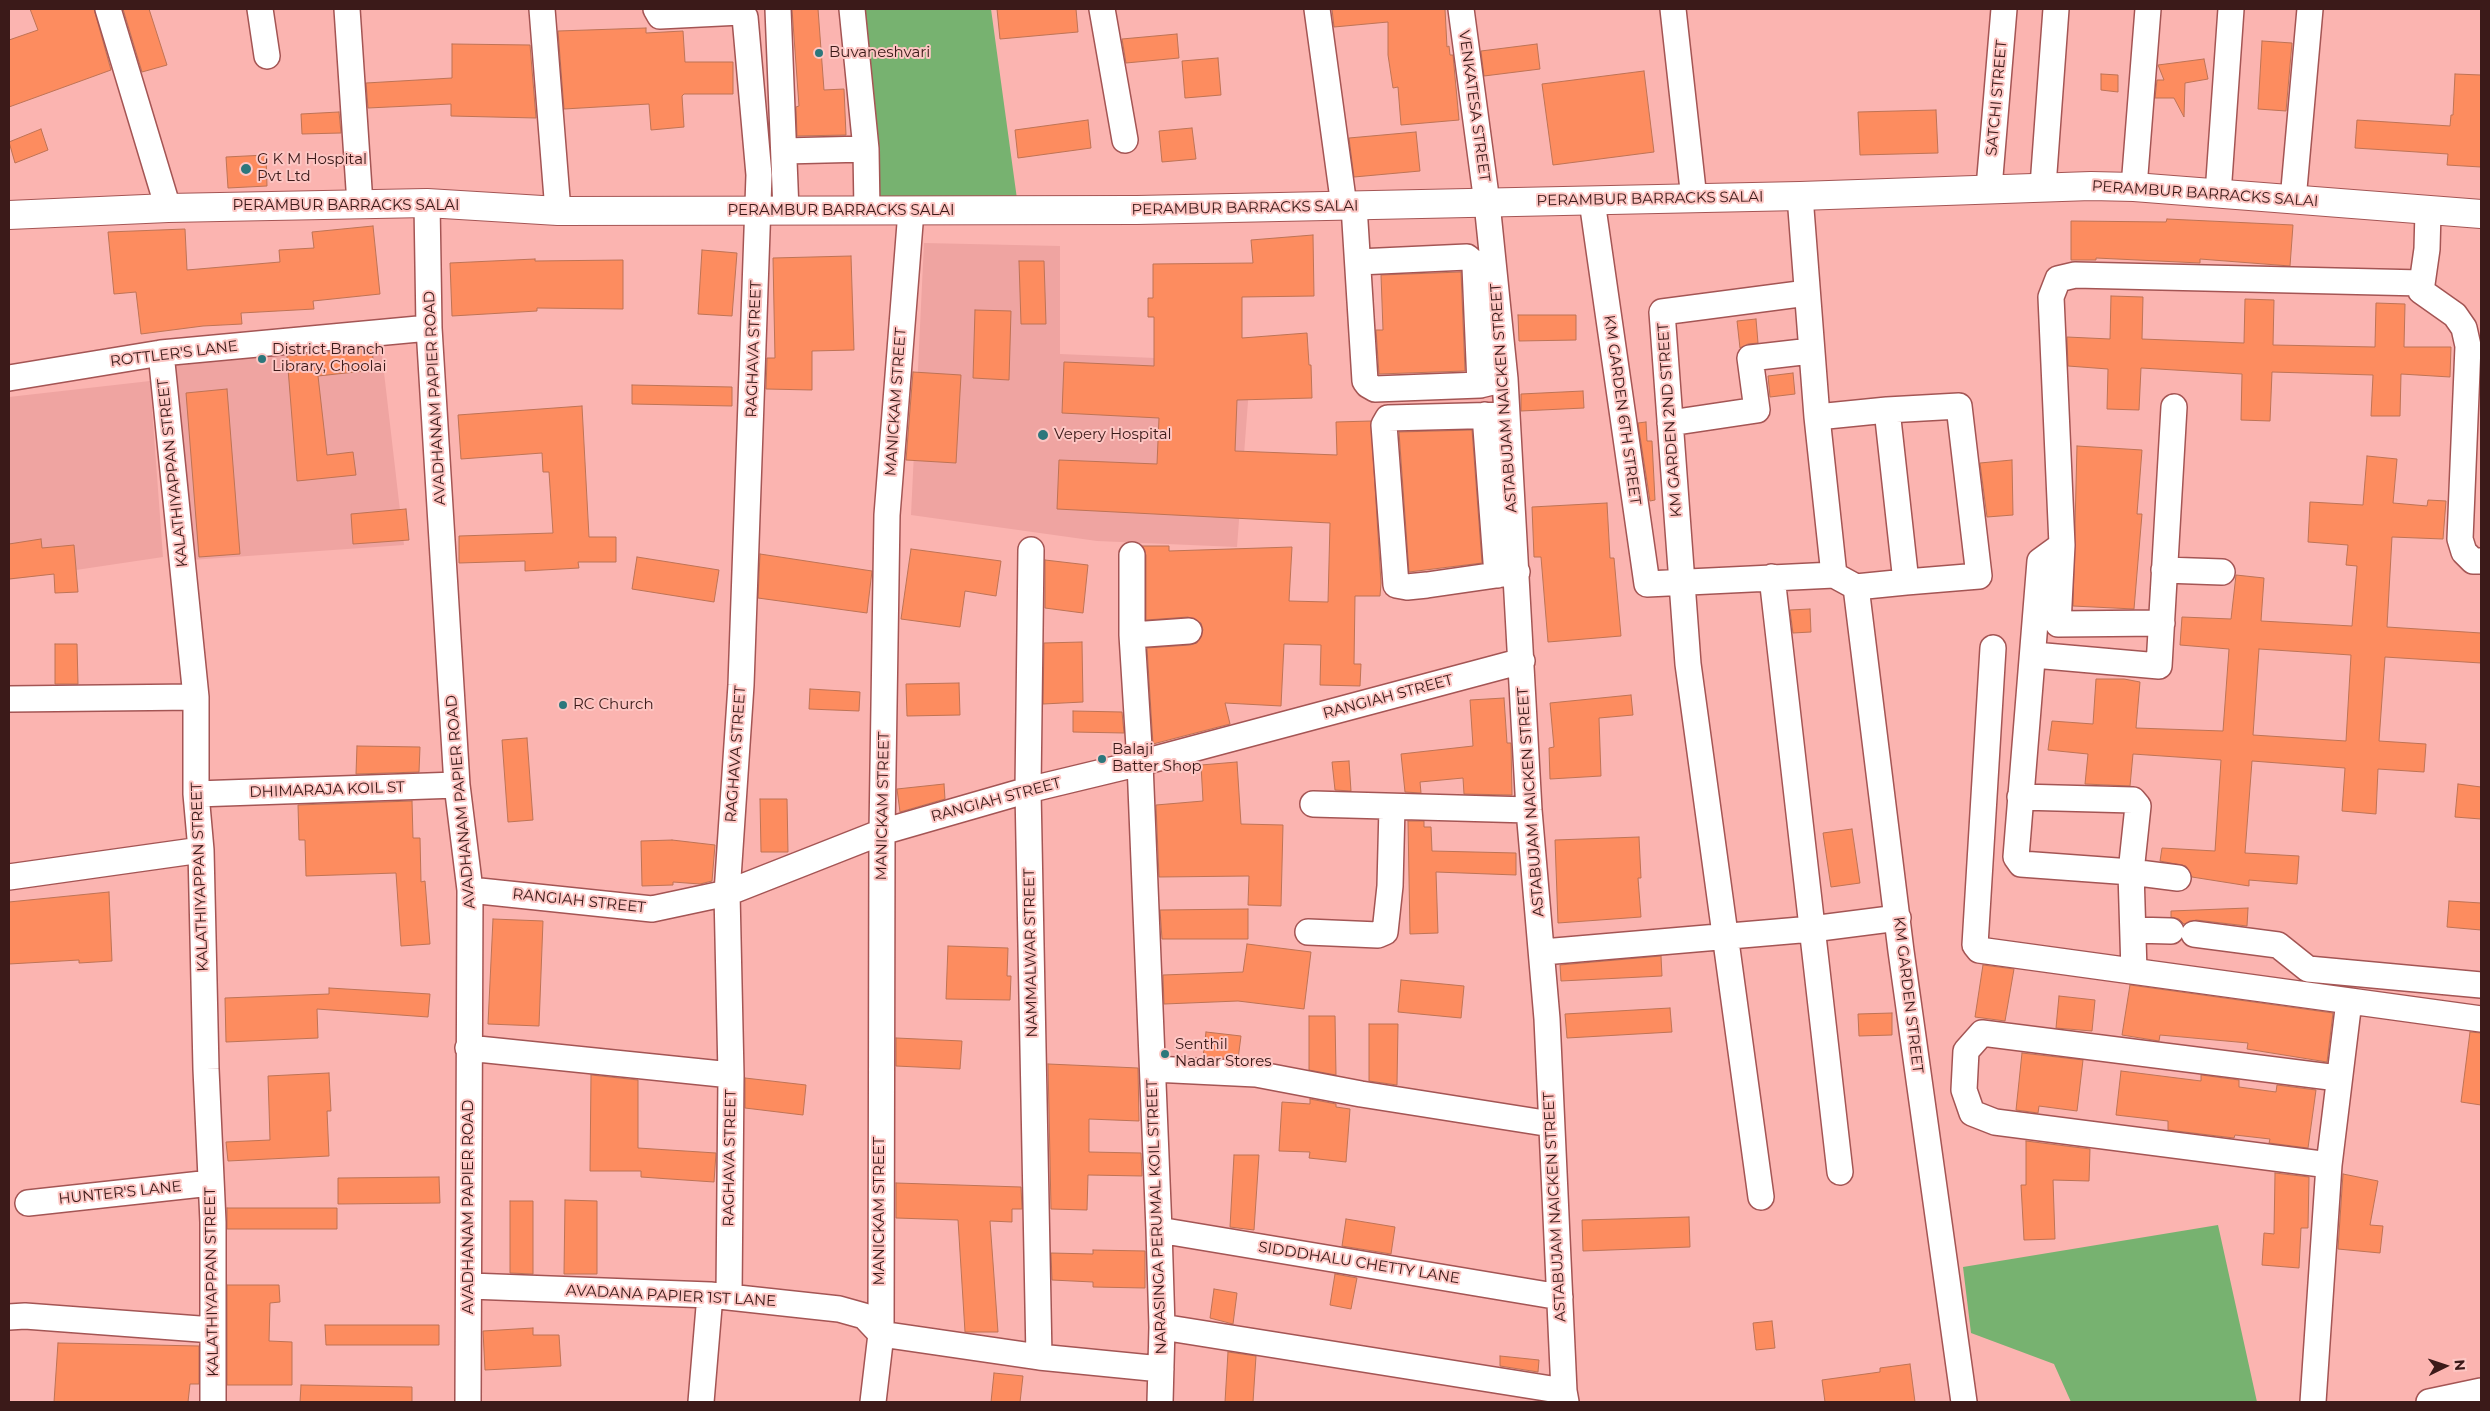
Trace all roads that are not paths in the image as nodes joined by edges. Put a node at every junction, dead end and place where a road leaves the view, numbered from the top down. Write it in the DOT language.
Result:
graph roads {
  1 [pos="108,9"];
  2 [pos="260,9"];
  3 [pos="347,9"];
  4 [pos="542,9"];
  5 [pos="656,9"];
  6 [pos="778,9"];
  7 [pos="852,9"];
  8 [pos="1102,9"];
  9 [pos="1317,9"];
  10 [pos="1461,9"];
  11 [pos="1673,9"];
  12 [pos="2004,9"];
  13 [pos="2056,9"];
  14 [pos="2148,9"];
  15 [pos="2231,9"];
  16 [pos="2310,9"];
  17 [pos="267,56"];
  18 [pos="1125,140"];
  19 [pos="866,149"];
  20 [pos="784,151"];
  21 [pos="2043,186"];
  22 [pos="2134,187"];
  23 [pos="1990,188"];
  24 [pos="2218,194"];
  25 [pos="1800,196"];
  26 [pos="1694,198"];
  27 [pos="1592,200"];
  28 [pos="2293,200"];
  29 [pos="427,203"];
  30 [pos="1487,203"];
  31 [pos="360,204"];
  32 [pos="1349,206"];
  33 [pos="168,208"];
  34 [pos="759,211"];
  35 [pos="786,211"];
  36 [pos="867,211"];
  37 [pos="911,211"];
  38 [pos="2428,211"];
  39 [pos="558,212"];
  40 [pos="2481,214"];
  41 [pos="9,215"];
  42 [pos="1358,262"];
  43 [pos="2422,283"];
  44 [pos="1807,293"];
  45 [pos="429,328"];
  46 [pos="1811,351"];
  47 [pos="161,353"];
  48 [pos="9,378"];
  49 [pos="1505,379"];
  50 [pos="1480,385"];
  51 [pos="2174,407"];
  52 [pos="1887,410"];
  53 [pos="1496,415"];
  54 [pos="1817,416"];
  55 [pos="1670,423"];
  56 [pos="2062,546"];
  57 [pos="1031,550"];
  58 [pos="1132,555"];
  59 [pos="2481,561"];
  60 [pos="2164,570"];
  61 [pos="2222,572"];
  62 [pos="1507,574"];
  63 [pos="1834,575"];
  64 [pos="1772,577"];
  65 [pos="1906,582"];
  66 [pos="1682,584"];
  67 [pos="1856,587"];
  68 [pos="2162,623"];
  69 [pos="1189,631"];
  70 [pos="1132,635"];
  71 [pos="1993,648"];
  72 [pos="2034,655"];
  73 [pos="1522,661"];
  74 [pos="196,697"];
  75 [pos="9,699"];
  76 [pos="1140,763"];
  77 [pos="457,785"];
  78 [pos="1028,790"];
  79 [pos="196,794"];
  80 [pos="2020,796"];
  81 [pos="1312,804"];
  82 [pos="1392,807"];
  83 [pos="1529,810"];
  84 [pos="882,832"];
  85 [pos="201,850"];
  86 [pos="2131,872"];
  87 [pos="9,877"];
  88 [pos="2178,878"];
  89 [pos="470,890"];
  90 [pos="727,892"];
  91 [pos="1898,918"];
  92 [pos="1812,929"];
  93 [pos="2134,930"];
  94 [pos="1308,932"];
  95 [pos="1725,937"];
  96 [pos="1542,952"];
  97 [pos="2134,971"];
  98 [pos="2481,985"];
  99 [pos="2349,1001"];
  100 [pos="2481,1019"];
  101 [pos="468,1048"];
  102 [pos="1152,1069"];
  103 [pos="731,1075"];
  104 [pos="2338,1078"];
  105 [pos="1551,1124"];
  106 [pos="2329,1165"];
  107 [pos="1840,1172"];
  108 [pos="211,1183"];
  109 [pos="1761,1197"];
  110 [pos="28,1203"];
  111 [pos="1159,1230"];
  112 [pos="470,1286"];
  113 [pos="719,1296"];
  114 [pos="1560,1296"];
  115 [pos="9,1317"];
  116 [pos="1162,1327"];
  117 [pos="213,1330"];
  118 [pos="881,1334"];
  119 [pos="1039,1357"];
  120 [pos="1161,1369"];
  121 [pos="2481,1391"];
  122 [pos="1565,1397"];
  123 [pos="213,1402"];
  124 [pos="468,1402"];
  125 [pos="701,1402"];
  126 [pos="873,1402"];
  127 [pos="1160,1402"];
  128 [pos="1964,1402"];
  129 [pos="2313,1402"];
  130 [pos="2429,1402"];
  1 -- 33 [label="street"];
  2 -- 17 [label="street"];
  3 -- 31 [label="street"];
  4 -- 39 [label="street"];
  5 -- 34 [label="street, RAGHAVA STREET"];
  6 -- 20 [label="street"];
  7 -- 19 [label="street"];
  8 -- 18 [label="street"];
  9 -- 32 [label="street"];
  10 -- 30 [label="street, VENKATESA STREET"];
  11 -- 26 [label="street"];
  12 -- 23 [label="street, SATCHI STREET"];
  13 -- 21 [label="street"];
  14 -- 22 [label="street"];
  15 -- 24 [label="street"];
  16 -- 28 [label="street"];
  19 -- 20 [label="street"];
  19 -- 36 [label="street"];
  20 -- 35 [label="street"];
  21 -- 22 [label="main road, PERAMBUR BARRACKS SALAI"];
  21 -- 23 [label="main road, PERAMBUR BARRACKS SALAI"];
  22 -- 24 [label="main road, PERAMBUR BARRACKS SALAI"];
  23 -- 25 [label="main road, PERAMBUR BARRACKS SALAI"];
  24 -- 28 [label="main road, PERAMBUR BARRACKS SALAI"];
  25 -- 26 [label="main road, PERAMBUR BARRACKS SALAI"];
  25 -- 44 [label="street"];
  26 -- 27 [label="main road, PERAMBUR BARRACKS SALAI"];
  27 -- 30 [label="main road, PERAMBUR BARRACKS SALAI"];
  27 -- 66 [label="street, KM GARDEN 6TH STREET"];
  28 -- 38 [label="main road, PERAMBUR BARRACKS SALAI"];
  29 -- 31 [label="main road, PERAMBUR BARRACKS SALAI"];
  29 -- 39 [label="main road, PERAMBUR BARRACKS SALAI"];
  29 -- 45 [label="street, AVADHANAM PAPIER ROAD"];
  30 -- 32 [label="main road, PERAMBUR BARRACKS SALAI"];
  30 -- 49 [label="street, ASTABUJAM NAICKEN STREET"];
  31 -- 33 [label="main road, PERAMBUR BARRACKS SALAI"];
  32 -- 37 [label="main road, PERAMBUR BARRACKS SALAI"];
  32 -- 42 [label="street"];
  33 -- 41 [label="main road, PERAMBUR BARRACKS SALAI"];
  34 -- 35 [label="main road, PERAMBUR BARRACKS SALAI"];
  34 -- 39 [label="main road, PERAMBUR BARRACKS SALAI"];
  34 -- 90 [label="street, RAGHAVA STREET"];
  35 -- 36 [label="main road, PERAMBUR BARRACKS SALAI"];
  36 -- 37 [label="main road, PERAMBUR BARRACKS SALAI"];
  37 -- 84 [label="street, MANICKAM STREET"];
  38 -- 40 [label="main road, PERAMBUR BARRACKS SALAI"];
  38 -- 43 [label="street"];
  42 -- 50 [label="street"];
  42 -- 50 [label="street"];
  43 -- 56 [label="street"];
  43 -- 59 [label="street"];
  44 -- 46 [label="street"];
  44 -- 55 [label="street, KM GARDEN 2ND STREET"];
  45 -- 47 [label="street, ROTTLER'S LANE"];
  45 -- 77 [label="street, AVADHANAM PAPIER ROAD"];
  46 -- 54 [label="street"];
  46 -- 55 [label="street"];
  47 -- 48 [label="street, ROTTLER'S LANE"];
  47 -- 74 [label="street, KALATHIYAPPAN STREET"];
  49 -- 50 [label="street"];
  49 -- 53 [label="street, ASTABUJAM NAICKEN STREET"];
  51 -- 60 [label="street"];
  52 -- 54 [label="street"];
  52 -- 65 [label="street"];
  52 -- 65 [label="street"];
  53 -- 62 [label="street, ASTABUJAM NAICKEN STREET"];
  53 -- 62 [label="street"];
  54 -- 63 [label="street"];
  55 -- 66 [label="street, KM GARDEN 2ND STREET"];
  56 -- 68 [label="street"];
  56 -- 72 [label="street"];
  57 -- 78 [label="street, NAMMALWAR STREET"];
  58 -- 70 [label="street, NARASINGA PERUMAL KOIL STREET"];
  60 -- 61 [label="street"];
  60 -- 68 [label="street"];
  62 -- 73 [label="street, ASTABUJAM NAICKEN STREET"];
  63 -- 64 [label="street"];
  63 -- 67 [label="street"];
  64 -- 66 [label="street"];
  64 -- 92 [label="street"];
  65 -- 67 [label="street"];
  66 -- 95 [label="street, KM GARDEN 2ND STREET"];
  67 -- 91 [label="street, KM GARDEN STREET"];
  68 -- 72 [label="street"];
  69 -- 70 [label="street"];
  70 -- 76 [label="street, NARASINGA PERUMAL KOIL STREET"];
  71 -- 97 [label="street"];
  72 -- 80 [label="street"];
  73 -- 76 [label="street, RANGIAH STREET"];
  73 -- 83 [label="street, ASTABUJAM NAICKEN STREET"];
  74 -- 75 [label="street"];
  74 -- 79 [label="street, KALATHIYAPPAN STREET"];
  76 -- 78 [label="street, RANGIAH STREET"];
  76 -- 102 [label="street, NARASINGA PERUMAL KOIL STREET"];
  77 -- 79 [label="street, DHIMARAJA KOIL ST"];
  77 -- 89 [label="street, AVADHANAM PAPIER ROAD"];
  78 -- 84 [label="street, RANGIAH STREET"];
  78 -- 119 [label="street, NAMMALWAR STREET"];
  79 -- 85 [label="street, KALATHIYAPPAN STREET"];
  80 -- 86 [label="street"];
  80 -- 86 [label="street"];
  81 -- 82 [label="street"];
  82 -- 83 [label="street"];
  82 -- 94 [label="street"];
  83 -- 96 [label="street, ASTABUJAM NAICKEN STREET"];
  84 -- 90 [label="street, RANGIAH STREET"];
  84 -- 118 [label="street, MANICKAM STREET"];
  85 -- 87 [label="street"];
  85 -- 108 [label="street, KALATHIYAPPAN STREET"];
  86 -- 88 [label="street"];
  86 -- 93 [label="street"];
  89 -- 90 [label="street, RANGIAH STREET"];
  89 -- 101 [label="street, AVADHANAM PAPIER ROAD"];
  90 -- 103 [label="street, RAGHAVA STREET"];
  91 -- 92 [label="street"];
  91 -- 128 [label="street, KM GARDEN STREET"];
  92 -- 95 [label="street"];
  92 -- 107 [label="street"];
  93 -- 97 [label="street"];
  93 -- 98 [label="street"];
  95 -- 96 [label="street"];
  95 -- 109 [label="street, KM GARDEN 2ND STREET"];
  96 -- 105 [label="street, ASTABUJAM NAICKEN STREET"];
  97 -- 99 [label="street"];
  99 -- 100 [label="street"];
  99 -- 104 [label="street"];
  101 -- 103 [label="street"];
  101 -- 112 [label="street, AVADHANAM PAPIER ROAD"];
  102 -- 105 [label="street"];
  102 -- 111 [label="street, NARASINGA PERUMAL KOIL STREET"];
  103 -- 113 [label="street, RAGHAVA STREET"];
  104 -- 106 [label="street"];
  104 -- 106 [label="street"];
  105 -- 114 [label="street, ASTABUJAM NAICKEN STREET"];
  106 -- 129 [label="street"];
  108 -- 110 [label="street, HUNTER'S LANE"];
  108 -- 117 [label="street, KALATHIYAPPAN STREET"];
  111 -- 114 [label="street, SIDDDHALU CHETTY LANE"];
  111 -- 116 [label="street, NARASINGA PERUMAL KOIL STREET"];
  112 -- 113 [label="street, AVADANA PAPIER 1ST LANE"];
  112 -- 124 [label="street, AVADHANAM PAPIER ROAD"];
  113 -- 118 [label="street, AVADANA PAPIER 1ST LANE"];
  113 -- 125 [label="street, RAGHAVA STREET"];
  114 -- 122 [label="street, ASTABUJAM NAICKEN STREET"];
  115 -- 117 [label="street"];
  116 -- 120 [label="street, NARASINGA PERUMAL KOIL STREET"];
  116 -- 122 [label="street"];
  117 -- 123 [label="street, KALATHIYAPPAN STREET"];
  118 -- 119 [label="street"];
  118 -- 126 [label="street, MANICKAM STREET"];
  119 -- 120 [label="street"];
  120 -- 127 [label="street, NARASINGA PERUMAL KOIL STREET"];
  121 -- 130 [label="street"];
}
